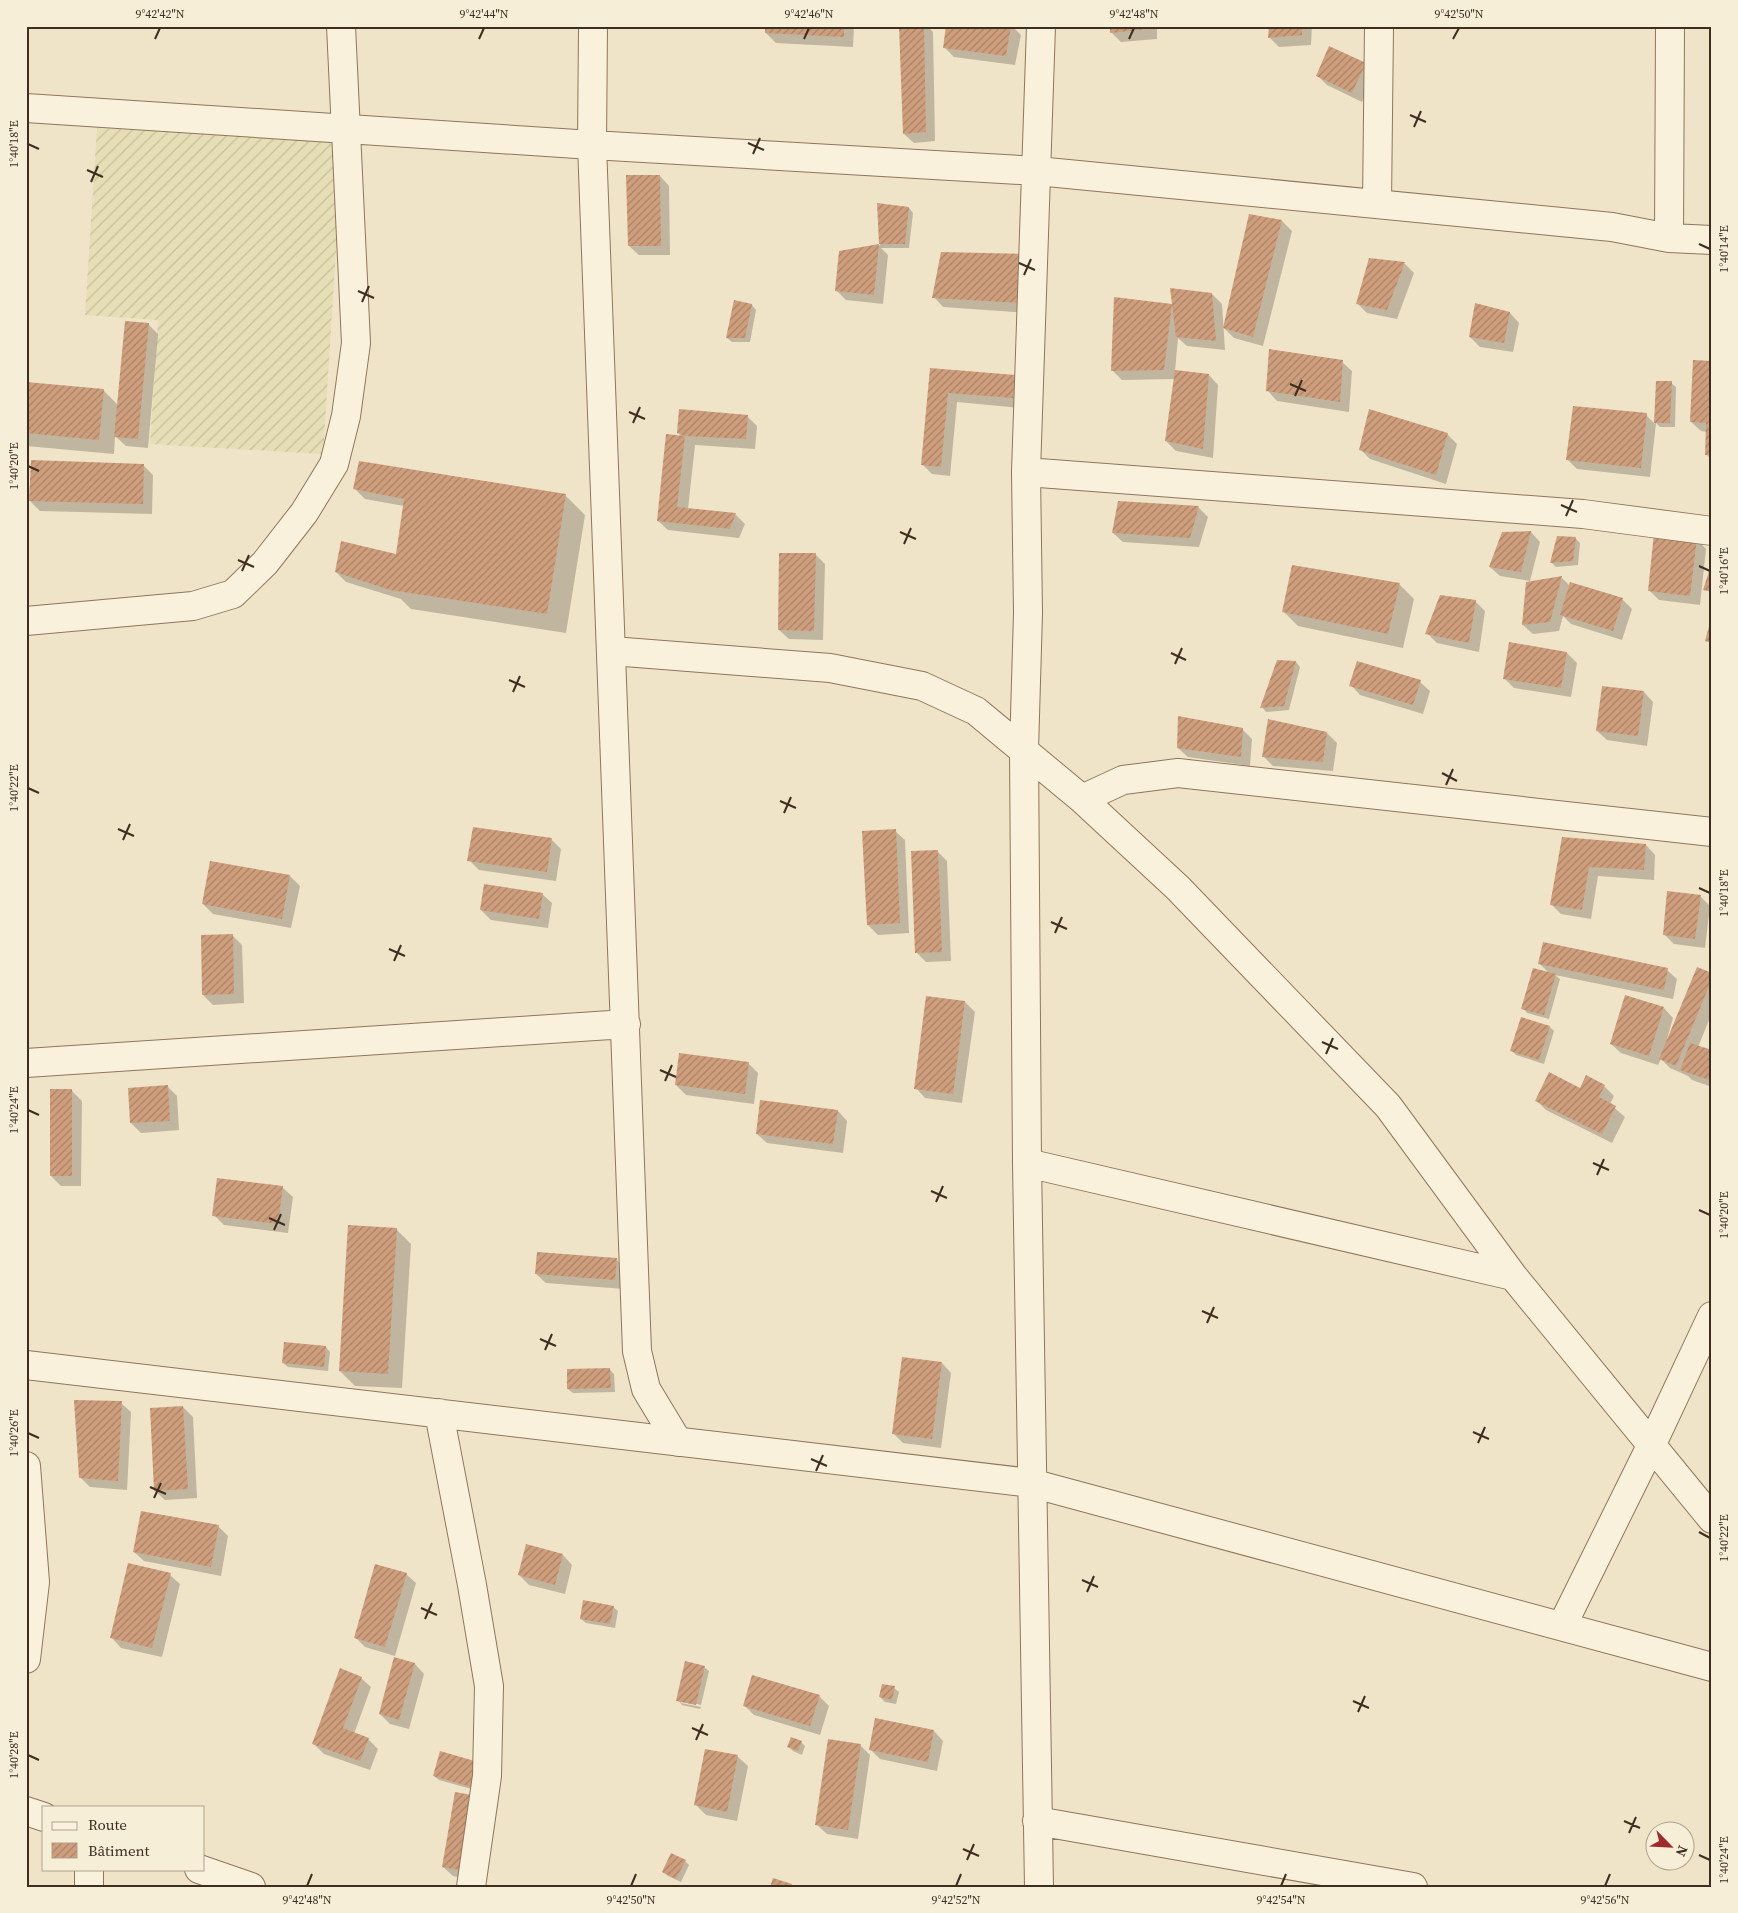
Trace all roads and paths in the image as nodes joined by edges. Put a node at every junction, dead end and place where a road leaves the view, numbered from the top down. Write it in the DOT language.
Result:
graph roads {
  1 [pos="342,26"];
  2 [pos="592,26"];
  3 [pos="1041,26"];
  4 [pos="1378,26"];
  5 [pos="1670,26"];
  6 [pos="26,108"];
  7 [pos="346,130"];
  8 [pos="592,146"];
  9 [pos="1037,171"];
  10 [pos="1377,204"];
  11 [pos="1669,238"];
  12 [pos="1712,240"];
  13 [pos="1026,472"];
  14 [pos="1712,531"];
  15 [pos="26,622"];
  16 [pos="612,651"];
  17 [pos="1024,750"];
  18 [pos="1082,799"];
  19 [pos="1712,832"];
  20 [pos="626,1024"];
  21 [pos="26,1063"];
  22 [pos="1027,1163"];
  23 [pos="1512,1276"];
  24 [pos="1712,1316"];
  25 [pos="26,1365"];
  26 [pos="439,1413"];
  27 [pos="678,1442"];
  28 [pos="1651,1446"];
  29 [pos="26,1466"];
  30 [pos="1031,1484"];
  31 [pos="1712,1519"];
  32 [pos="1562,1626"];
  33 [pos="26,1659"];
  34 [pos="1712,1667"];
  35 [pos="26,1811"];
  36 [pos="42,1816"];
  37 [pos="1038,1821"];
  38 [pos="89,1870"];
  39 [pos="202,1870"];
  40 [pos="89,1887"];
  41 [pos="251,1887"];
  42 [pos="471,1887"];
  43 [pos="1039,1887"];
  44 [pos="1413,1887"];
  1 -- 7 [label="street"];
  2 -- 8 [label="street"];
  3 -- 9 [label="street"];
  4 -- 10 [label="street"];
  5 -- 11 [label="street"];
  6 -- 7 [label="street"];
  7 -- 8 [label="street"];
  7 -- 15 [label="street"];
  8 -- 9 [label="street"];
  8 -- 16 [label="street"];
  9 -- 10 [label="street"];
  9 -- 13 [label="street"];
  10 -- 11 [label="street"];
  11 -- 12 [label="street"];
  13 -- 14 [label="street"];
  13 -- 17 [label="street"];
  16 -- 17 [label="street"];
  16 -- 20 [label="street"];
  17 -- 18 [label="street"];
  17 -- 22 [label="street"];
  18 -- 19 [label="street"];
  18 -- 23 [label="street"];
  20 -- 21 [label="street"];
  20 -- 27 [label="street"];
  22 -- 23 [label="street"];
  22 -- 30 [label="street"];
  23 -- 28 [label="street"];
  24 -- 28 [label="street"];
  25 -- 26 [label="street"];
  26 -- 27 [label="street"];
  26 -- 42 [label="street"];
  27 -- 30 [label="street"];
  28 -- 31 [label="street"];
  28 -- 32 [label="street"];
  29 -- 33 [label="street"];
  30 -- 32 [label="street"];
  30 -- 37 [label="street"];
  32 -- 34 [label="street"];
  35 -- 36 [label="street"];
  37 -- 43 [label="street"];
  37 -- 44 [label="street"];
  38 -- 40 [label="street"];
  39 -- 41 [label="street"];
}
